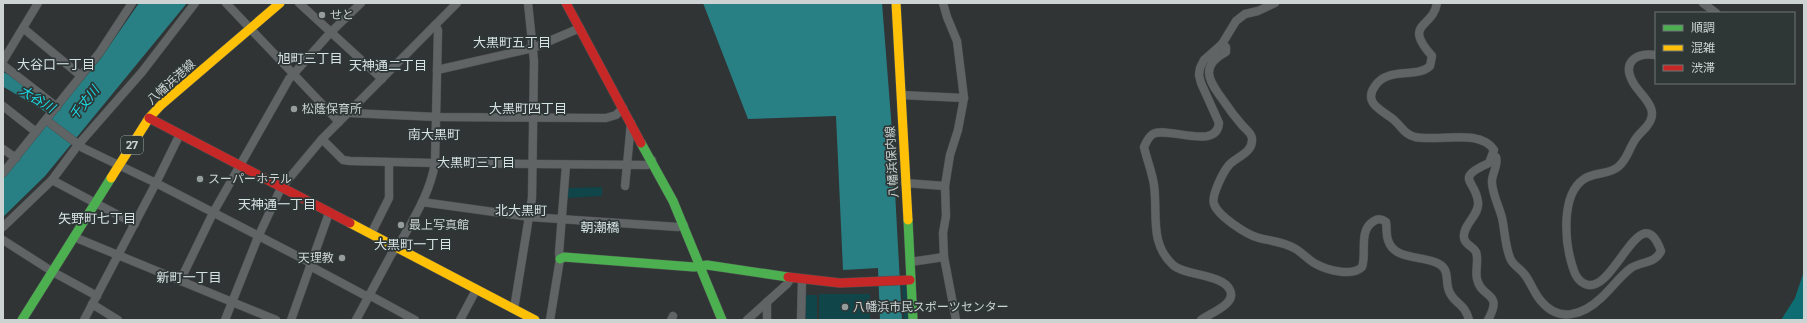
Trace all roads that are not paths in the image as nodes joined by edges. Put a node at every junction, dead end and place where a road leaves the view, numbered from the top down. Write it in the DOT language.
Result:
graph roads {
  1 [pos="38,3"];
  2 [pos="132,3"];
  3 [pos="195,3"];
  4 [pos="226,3"];
  5 [pos="280,3"];
  6 [pos="299,3"];
  7 [pos="361,3"];
  8 [pos="456,3"];
  9 [pos="528,3"];
  10 [pos="566,3"];
  11 [pos="896,3"];
  12 [pos="943,3"];
  13 [pos="1275,3"];
  14 [pos="1437,3"];
  15 [pos="1703,3"];
  16 [pos="1715,12"];
  17 [pos="435,26"];
  18 [pos="23,28"];
  19 [pos="580,28"];
  20 [pos="250,29"];
  21 [pos="330,33"];
  22 [pos="1222,44"];
  23 [pos="533,48"];
  24 [pos="1655,55"];
  25 [pos="3,61"];
  26 [pos="3,66"];
  27 [pos="437,70"];
  28 [pos="292,74"];
  29 [pos="81,76"];
  30 [pos="382,79"];
  31 [pos="900,95"];
  32 [pos="964,98"];
  33 [pos="3,106"];
  34 [pos="57,107"];
  35 [pos="623,108"];
  36 [pos="350,113"];
  37 [pos="437,117"];
  38 [pos="149,118"];
  39 [pos="532,118"];
  40 [pos="47,121"];
  41 [pos="339,122"];
  42 [pos="631,122"];
  43 [pos="36,132"];
  44 [pos="180,134"];
  45 [pos="322,139"];
  46 [pos="77,145"];
  47 [pos="3,149"];
  48 [pos="1493,156"];
  49 [pos="16,158"];
  50 [pos="652,160"];
  51 [pos="389,162"];
  52 [pos="435,163"];
  53 [pos="532,164"];
  54 [pos="566,165"];
  55 [pos="627,165"];
  56 [pos="119,166"];
  57 [pos="239,166"];
  58 [pos="5,168"];
  59 [pos="52,180"];
  60 [pos="905,183"];
  61 [pos="156,184"];
  62 [pos="625,186"];
  63 [pos="945,186"];
  64 [pos="281,188"];
  65 [pos="422,202"];
  66 [pos="95,203"];
  67 [pos="213,213"];
  68 [pos="329,213"];
  69 [pos="530,217"];
  70 [pos="562,219"];
  71 [pos="135,224"];
  72 [pos="684,225"];
  73 [pos="3,227"];
  74 [pos="370,234"];
  75 [pos="74,237"];
  76 [pos="258,237"];
  77 [pos="3,240"];
  78 [pos="397,248"];
  79 [pos="118,255"];
  80 [pos="944,257"];
  81 [pos="560,259"];
  82 [pos="910,262"];
  83 [pos="310,264"];
  84 [pos="700,265"];
  85 [pos="52,272"];
  86 [pos="791,278"];
  87 [pos="802,280"];
  88 [pos="906,280"];
  89 [pos="180,281"];
  90 [pos="476,290"];
  91 [pos="96,296"];
  92 [pos="369,296"];
  93 [pos="233,302"];
  94 [pos="768,302"];
  95 [pos="92,304"];
  96 [pos="514,309"];
  97 [pos="22,320"];
  98 [pos="84,320"];
  99 [pos="118,320"];
  100 [pos="225,320"];
  101 [pos="276,320"];
  102 [pos="291,320"];
  103 [pos="356,320"];
  104 [pos="415,320"];
  105 [pos="460,320"];
  106 [pos="535,320"];
  107 [pos="550,320"];
  108 [pos="722,320"];
  109 [pos="747,320"];
  110 [pos="767,320"];
  111 [pos="801,320"];
  112 [pos="913,320"];
  113 [pos="956,320"];
  114 [pos="1201,320"];
  115 [pos="1469,320"];
  116 [pos="1488,320"];
  1 -- 18 [label="street"];
  2 -- 29 [label="street"];
  3 -- 46 [label="street"];
  4 -- 20 [label="street"];
  5 -- 20 [label="street, 八幡浜港線 / 27"];
  6 -- 21 [label="street"];
  7 -- 21 [label="street"];
  8 -- 17 [label="street"];
  9 -- 23 [label="street"];
  10 -- 19 [label="street"];
  11 -- 31 [label="street, 八幡浜保内線"];
  12 -- 32 [label="street"];
  13 -- 22 [label="street"];
  14 -- 48 [label="street"];
  15 -- 16 [label="street"];
  17 -- 27 [label="street"];
  17 -- 30 [label="street"];
  18 -- 25 [label="street"];
  18 -- 29 [label="street"];
  19 -- 23 [label="street"];
  19 -- 35 [label="street"];
  20 -- 28 [label="street"];
  20 -- 38 [label="street, 八幡浜港線 / 27"];
  21 -- 28 [label="street"];
  21 -- 30 [label="street"];
  22 -- 114 [label="street"];
  22 -- 115 [label="street"];
  23 -- 27 [label="street"];
  23 -- 39 [label="street"];
  24 -- 48 [label="street"];
  26 -- 34 [label="street"];
  27 -- 37 [label="street"];
  28 -- 41 [label="street"];
  28 -- 57 [label="street"];
  29 -- 34 [label="street"];
  30 -- 36 [label="street"];
  31 -- 32 [label="street"];
  31 -- 60 [label="street, 八幡浜保内線"];
  32 -- 63 [label="street"];
  33 -- 43 [label="street"];
  34 -- 40 [label="street"];
  35 -- 39 [label="street"];
  35 -- 42 [label="street"];
  36 -- 37 [label="street"];
  36 -- 41 [label="street"];
  37 -- 39 [label="street"];
  37 -- 52 [label="street"];
  38 -- 44 [label="street"];
  38 -- 56 [label="street, 八幡浜港線 / 27"];
  39 -- 53 [label="street"];
  40 -- 43 [label="street"];
  40 -- 46 [label="street"];
  41 -- 45 [label="street"];
  42 -- 50 [label="street"];
  42 -- 55 [label="street"];
  43 -- 49 [label="street"];
  44 -- 57 [label="street"];
  44 -- 61 [label="street"];
  45 -- 51 [label="street"];
  45 -- 64 [label="street"];
  46 -- 56 [label="street"];
  46 -- 59 [label="street"];
  47 -- 49 [label="street"];
  48 -- 116 [label="street"];
  49 -- 58 [label="street"];
  50 -- 55 [label="street"];
  50 -- 72 [label="street"];
  51 -- 52 [label="street"];
  51 -- 74 [label="street"];
  52 -- 53 [label="street"];
  52 -- 65 [label="street"];
  53 -- 54 [label="street"];
  53 -- 69 [label="street"];
  54 -- 55 [label="street"];
  54 -- 70 [label="street"];
  55 -- 62 [label="street"];
  56 -- 61 [label="street"];
  56 -- 66 [label="street, 八幡浜港線 / 27"];
  57 -- 64 [label="street"];
  57 -- 67 [label="street"];
  59 -- 66 [label="street"];
  59 -- 73 [label="street"];
  60 -- 63 [label="street"];
  60 -- 82 [label="street, 八幡浜保内線"];
  61 -- 67 [label="street"];
  61 -- 71 [label="street"];
  63 -- 80 [label="street"];
  64 -- 68 [label="street"];
  64 -- 76 [label="street"];
  65 -- 69 [label="street"];
  65 -- 78 [label="street"];
  66 -- 71 [label="street"];
  66 -- 75 [label="street, 八幡浜港線 / 27"];
  67 -- 76 [label="street"];
  67 -- 89 [label="street"];
  68 -- 74 [label="street"];
  68 -- 83 [label="street"];
  69 -- 70 [label="street"];
  69 -- 96 [label="street"];
  70 -- 72 [label="street"];
  70 -- 81 [label="street"];
  71 -- 79 [label="street"];
  72 -- 84 [label="street"];
  74 -- 78 [label="street"];
  75 -- 79 [label="street"];
  75 -- 85 [label="street, 八幡浜港線 / 27"];
  76 -- 83 [label="street"];
  76 -- 93 [label="street"];
  77 -- 85 [label="street"];
  78 -- 90 [label="street"];
  78 -- 92 [label="street"];
  79 -- 89 [label="street"];
  79 -- 91 [label="street"];
  80 -- 82 [label="street"];
  80 -- 113 [label="street"];
  81 -- 84 [label="street"];
  81 -- 107 [label="street"];
  82 -- 88 [label="street, 八幡浜保内線"];
  83 -- 92 [label="street"];
  83 -- 102 [label="street"];
  84 -- 86 [label="street"];
  84 -- 108 [label="street"];
  85 -- 91 [label="street"];
  85 -- 97 [label="street, 八幡浜港線 / 27"];
  86 -- 87 [label="street"];
  86 -- 94 [label="street"];
  87 -- 88 [label="street"];
  87 -- 111 [label="street"];
  88 -- 112 [label="street, 八幡浜保内線"];
  89 -- 93 [label="street"];
  90 -- 96 [label="street"];
  90 -- 105 [label="street"];
  91 -- 95 [label="street"];
  92 -- 103 [label="street"];
  92 -- 104 [label="street"];
  93 -- 100 [label="street"];
  93 -- 101 [label="street"];
  94 -- 109 [label="street"];
  94 -- 110 [label="street"];
  95 -- 98 [label="street"];
  95 -- 99 [label="street"];
  96 -- 106 [label="street"];
}
